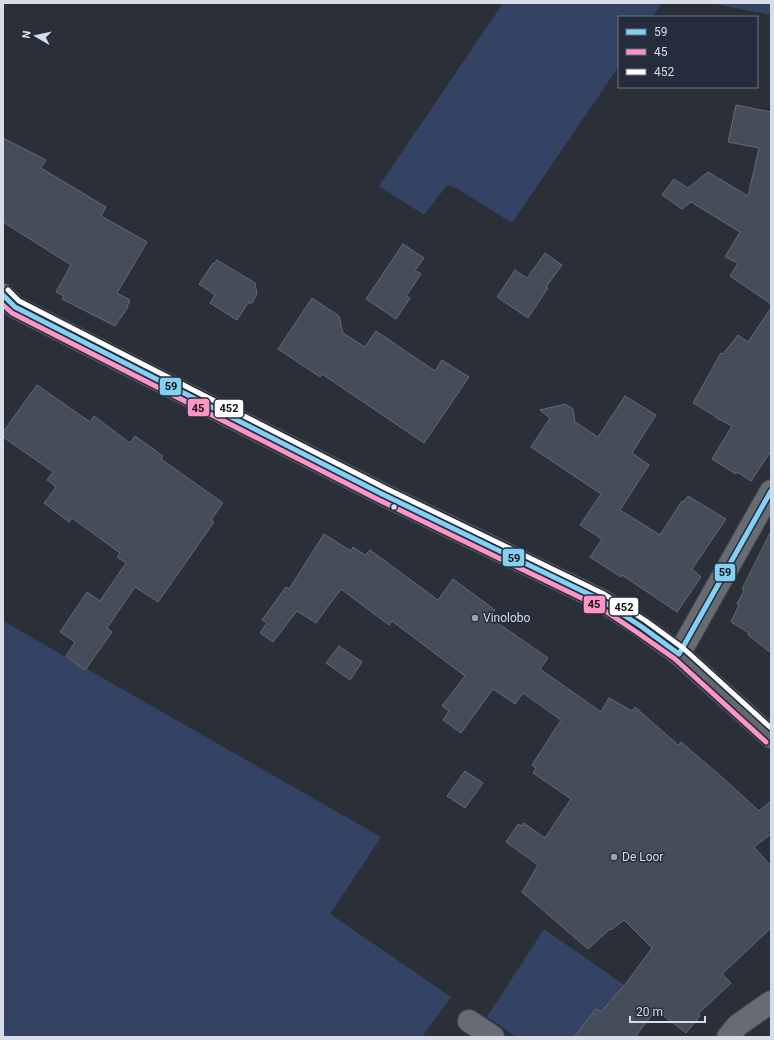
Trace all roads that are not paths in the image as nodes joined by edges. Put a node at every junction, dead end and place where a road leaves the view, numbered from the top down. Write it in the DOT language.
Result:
graph roads {
  1 [pos="7,303"];
  2 [pos="771,491"];
  3 [pos="679,654"];
  4 [pos="771,737"];
  5 [pos="771,1002"];
  6 [pos="469,1021"];
  7 [pos="493,1037"];
  8 [pos="728,1037"];
  1 -- 3 [label="main road"];
  2 -- 3 [label="street"];
  3 -- 4 [label="main road"];
  5 -- 8 [label="street"];
  6 -- 7 [label="street"];
}
